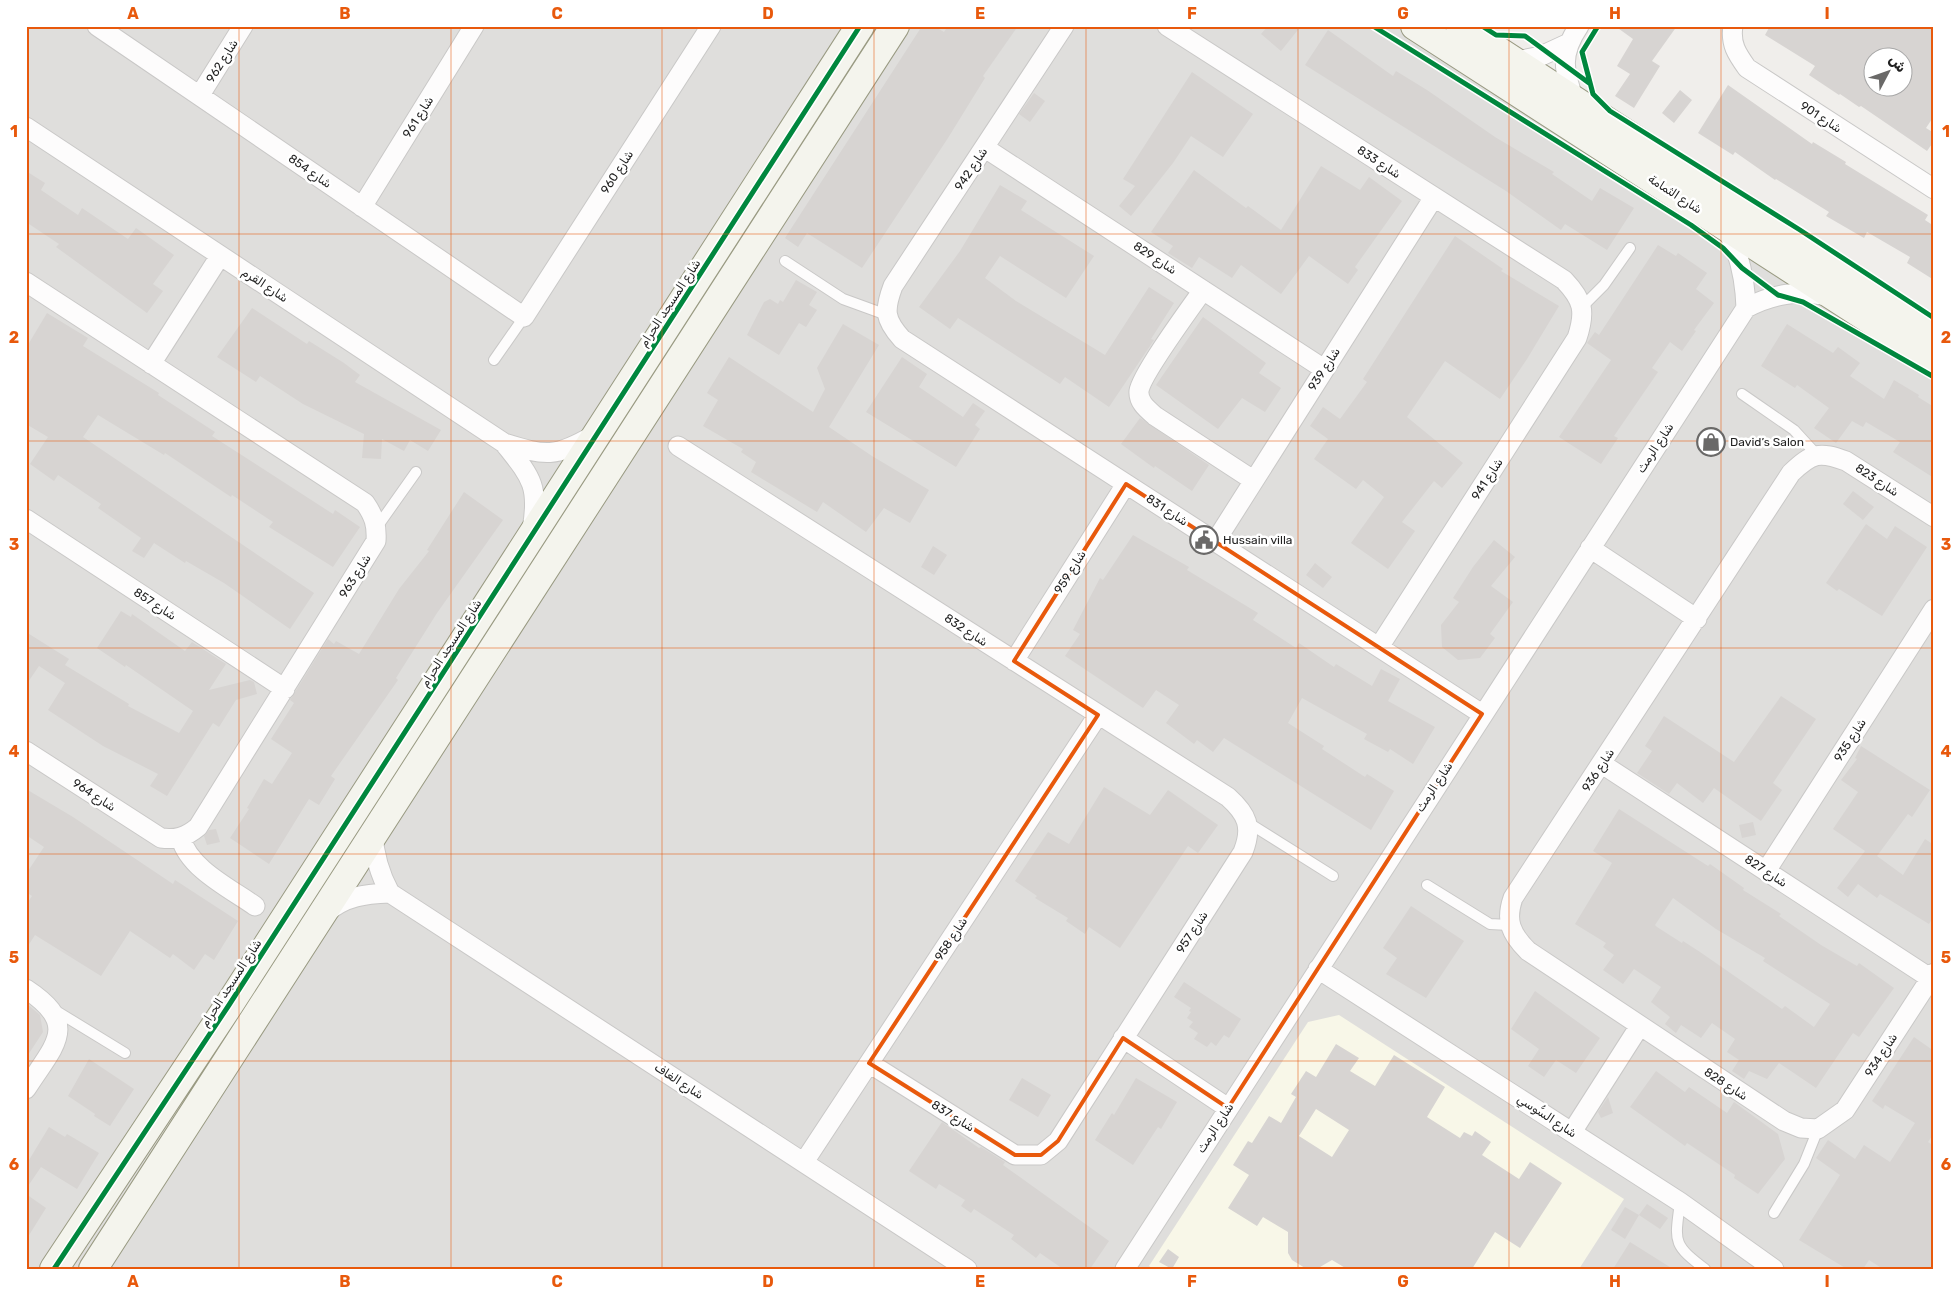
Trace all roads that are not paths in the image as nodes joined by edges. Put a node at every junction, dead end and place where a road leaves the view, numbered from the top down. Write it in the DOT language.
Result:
graph roads {
  1 [pos="97,26"];
  2 [pos="243,26"];
  3 [pos="474,26"];
  4 [pos="711,26"];
  5 [pos="860,26"];
  6 [pos="895,26"];
  7 [pos="1064,26"];
  8 [pos="1167,26"];
  9 [pos="1415,26"];
  10 [pos="1460,26"];
  11 [pos="1579,26"];
  12 [pos="1734,26"];
  13 [pos="1567,44"];
  14 [pos="1512,62"];
  15 [pos="200,95"];
  16 [pos="1575,102"];
  17 [pos="26,127"];
  18 [pos="985,148"];
  19 [pos="1934,189"];
  20 [pos="1434,197"];
  21 [pos="362,207"];
  22 [pos="1726,226"];
  23 [pos="1630,248"];
  24 [pos="220,256"];
  25 [pos="785,261"];
  26 [pos="26,282"];
  27 [pos="1203,290"];
  28 [pos="1830,296"];
  29 [pos="1582,307"];
  30 [pos="1746,308"];
  31 [pos="887,314"];
  32 [pos="524,317"];
  33 [pos="1934,334"];
  34 [pos="494,360"];
  35 [pos="1934,361"];
  36 [pos="151,364"];
  37 [pos="1324,369"];
  38 [pos="1742,394"];
  39 [pos="599,432"];
  40 [pos="504,443"];
  41 [pos="678,446"];
  42 [pos="1816,454"];
  43 [pos="416,472"];
  44 [pos="1253,480"];
  45 [pos="1126,484"];
  46 [pos="1934,517"];
  47 [pos="26,519"];
  48 [pos="377,527"];
  49 [pos="530,540"];
  50 [pos="1215,542"];
  51 [pos="1590,548"];
  52 [pos="1934,609"];
  53 [pos="1697,619"];
  54 [pos="1379,647"];
  55 [pos="1014,661"];
  56 [pos="284,689"];
  57 [pos="1482,714"];
  58 [pos="1098,715"];
  59 [pos="26,751"];
  60 [pos="1602,764"];
  61 [pos="1247,822"];
  62 [pos="373,833"];
  63 [pos="181,838"];
  64 [pos="1766,871"];
  65 [pos="1332,876"];
  66 [pos="1427,885"];
  67 [pos="390,893"];
  68 [pos="255,906"];
  69 [pos="317,920"];
  70 [pos="1509,924"];
  71 [pos="1318,969"];
  72 [pos="1932,975"];
  73 [pos="39,998"];
  74 [pos="1639,1027"];
  75 [pos="1123,1038"];
  76 [pos="125,1053"];
  77 [pos="869,1062"];
  78 [pos="26,1089"];
  79 [pos="1228,1108"];
  80 [pos="1818,1129"];
  81 [pos="1572,1132"];
  82 [pos="1040,1155"];
  83 [pos="804,1162"];
  84 [pos="1680,1202"];
  85 [pos="1774,1214"];
  86 [pos="961,1267"];
  87 [pos="54,1269"];
  88 [pos="93,1269"];
  89 [pos="1125,1269"];
  90 [pos="1705,1269"];
  91 [pos="1774,1269"];
  1 -- 15 [label="street, شارع 854"];
  2 -- 15 [label="street, شارع 962"];
  3 -- 21 [label="street, شارع 961"];
  4 -- 32 [label="street, شارع 960"];
  5 -- 39 [label="street, شارع المسجد الحرام"];
  6 -- 62 [label="street"];
  7 -- 18 [label="street, شارع 942"];
  8 -- 20 [label="street, شارع 833"];
  9 -- 22 [label="street, شارع الثمامة"];
  10 -- 14 [label="street, شارع الثمامة"];
  11 -- 13 [label="street"];
  12 -- 19 [label="street, شارع 901"];
  13 -- 14 [label="street"];
  13 -- 16 [label="street"];
  14 -- 16 [label="street, شارع الثمامة"];
  15 -- 21 [label="street, شارع 854"];
  16 -- 33 [label="street, شارع الثمامة"];
  17 -- 24 [label="street, شارع القرم"];
  18 -- 27 [label="street, شارع 829"];
  18 -- 31 [label="street, شارع 942"];
  20 -- 29 [label="street, شارع 833"];
  20 -- 37 [label="street, شارع 939"];
  21 -- 32 [label="street, شارع 854"];
  22 -- 28 [label="street, شارع الثمامة"];
  22 -- 30 [label="street"];
  23 -- 29 [label="lane"];
  24 -- 36 [label="street"];
  24 -- 40 [label="street, شارع القرم"];
  25 -- 31 [label="lane"];
  26 -- 36 [label="street"];
  27 -- 37 [label="street, شارع 829"];
  27 -- 44 [label="street"];
  28 -- 30 [label="street"];
  28 -- 35 [label="street, شارع الثمامة"];
  29 -- 54 [label="street, شارع 941"];
  30 -- 51 [label="street, شارع الرمث"];
  31 -- 45 [label="street, شارع 831"];
  32 -- 34 [label="lane"];
  36 -- 48 [label="street"];
  37 -- 44 [label="street, شارع 939"];
  38 -- 42 [label="lane"];
  39 -- 40 [label="street, شارع القرم"];
  39 -- 49 [label="street, شارع المسجد الحرام"];
  40 -- 49 [label="street, شارع القرم"];
  41 -- 55 [label="street, شارع 832"];
  42 -- 46 [label="street, شارع 823"];
  42 -- 53 [label="street, شارع 936"];
  43 -- 48 [label="lane"];
  44 -- 50 [label="street, شارع 939"];
  45 -- 50 [label="street, شارع 831"];
  45 -- 55 [label="street, شارع 959"];
  47 -- 56 [label="street, شارع 857"];
  48 -- 56 [label="street, شارع 963"];
  49 -- 87 [label="street, شارع المسجد الحرام"];
  50 -- 54 [label="street, شارع 831"];
  51 -- 53 [label="street"];
  51 -- 57 [label="street, شارع الرمث"];
  52 -- 64 [label="street, شارع 935"];
  53 -- 60 [label="street, شارع 936"];
  54 -- 57 [label="street, شارع 831"];
  55 -- 58 [label="street, شارع 832"];
  56 -- 63 [label="street, شارع 963"];
  57 -- 71 [label="street, شارع الرمث"];
  58 -- 61 [label="street, شارع 832"];
  58 -- 77 [label="street, شارع 958"];
  59 -- 63 [label="street, شارع 964"];
  60 -- 64 [label="street, شارع 827"];
  60 -- 70 [label="street, شارع 936"];
  61 -- 65 [label="lane"];
  61 -- 75 [label="street, شارع 957"];
  62 -- 67 [label="street"];
  62 -- 69 [label="street"];
  63 -- 68 [label="street"];
  64 -- 72 [label="street, شارع 827"];
  66 -- 70 [label="lane"];
  67 -- 69 [label="street"];
  67 -- 83 [label="street, شارع الغاف"];
  69 -- 88 [label="street"];
  70 -- 74 [label="street, شارع 828"];
  71 -- 79 [label="street, شارع الرمث"];
  71 -- 81 [label="street, شارع السُّوسي"];
  72 -- 80 [label="street, شارع 934"];
  73 -- 76 [label="lane"];
  73 -- 78 [label="street"];
  74 -- 80 [label="street, شارع 828"];
  74 -- 81 [label="street"];
  75 -- 79 [label="street"];
  75 -- 82 [label="street, شارع 957"];
  77 -- 82 [label="street, شارع 837"];
  77 -- 83 [label="street, شارع 958"];
  79 -- 89 [label="street, شارع الرمث"];
  80 -- 85 [label="lane"];
  81 -- 84 [label="street, شارع السُّوسي"];
  83 -- 86 [label="street, شارع الغاف"];
  84 -- 90 [label="lane"];
  84 -- 91 [label="street, شارع السُّوسي"];
}
